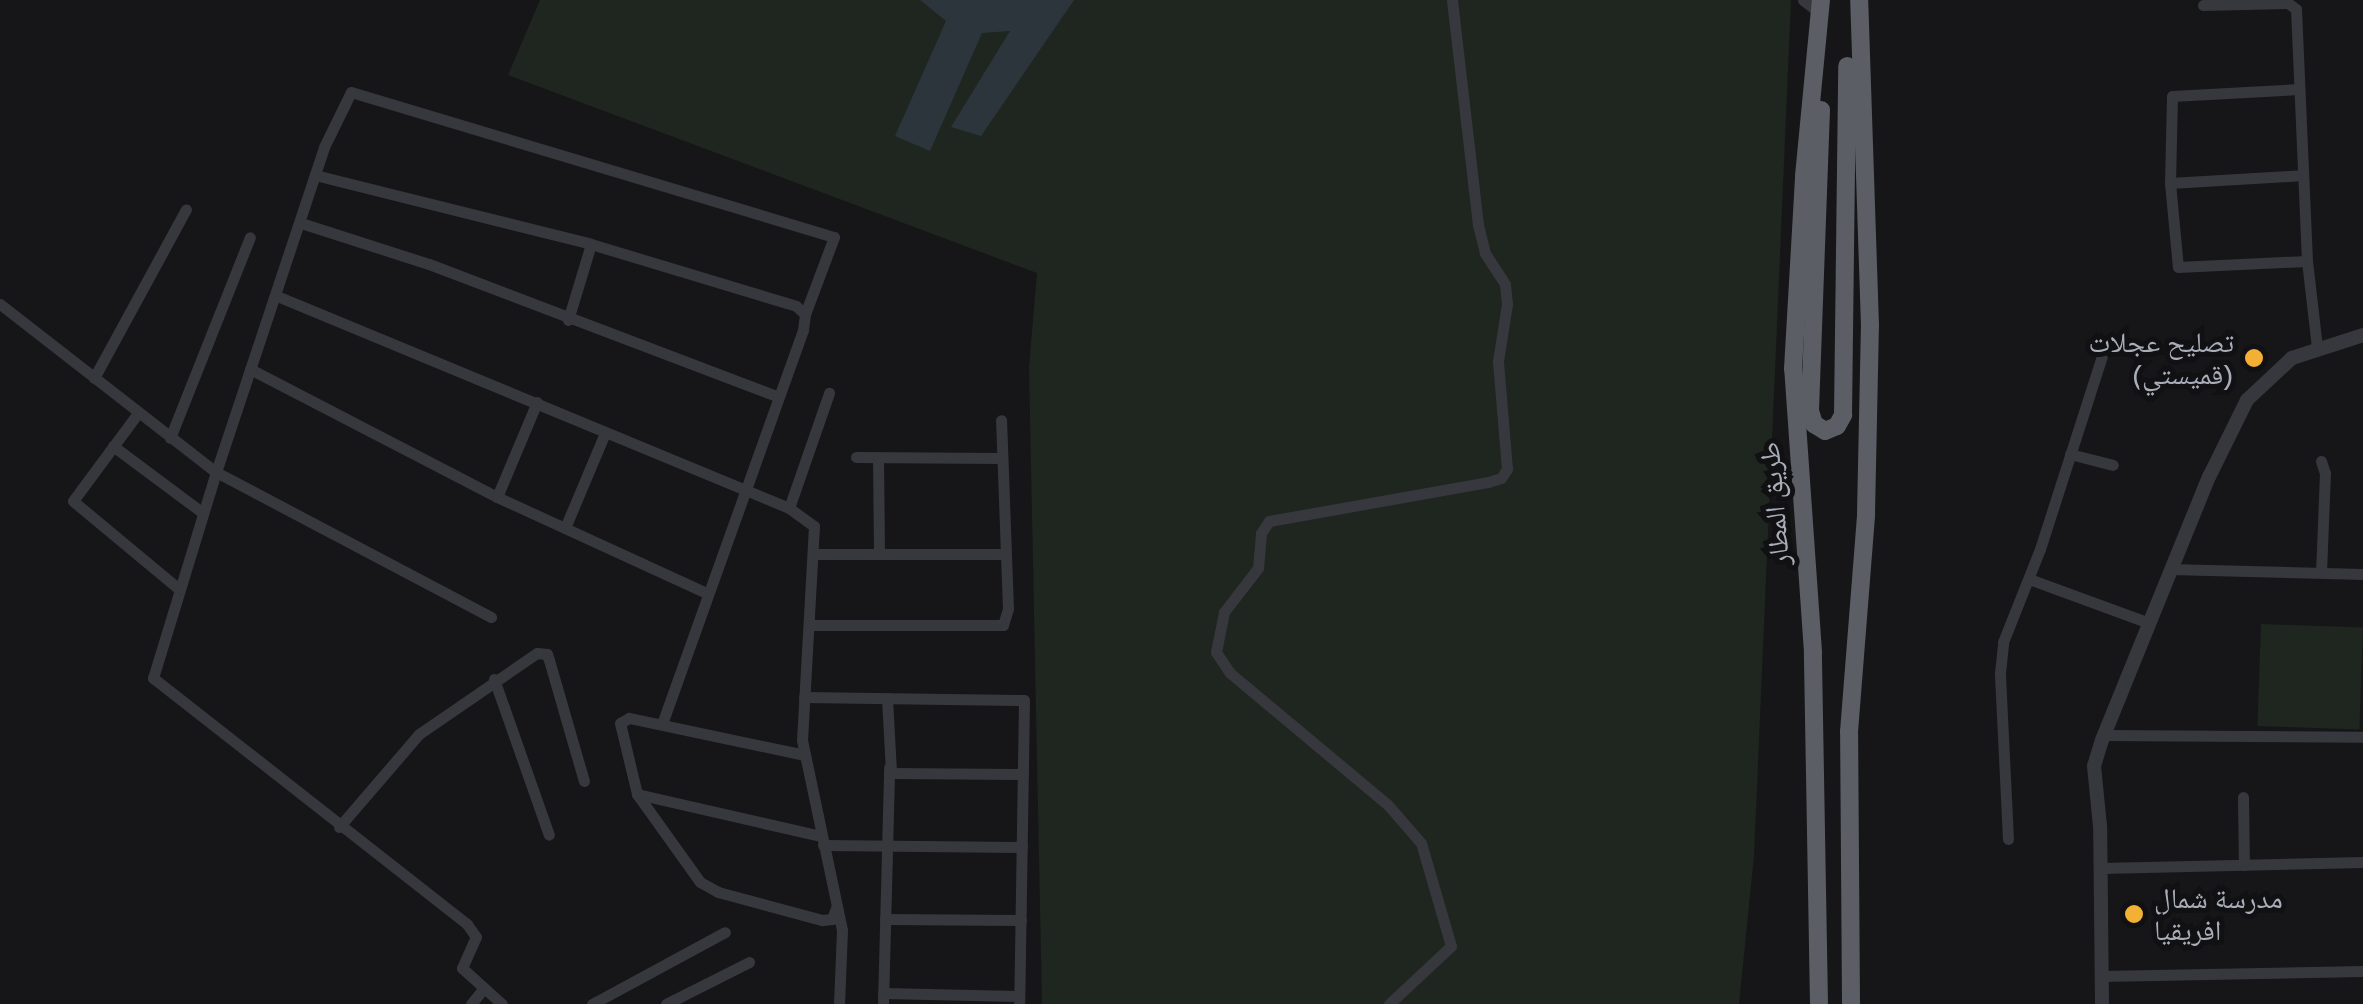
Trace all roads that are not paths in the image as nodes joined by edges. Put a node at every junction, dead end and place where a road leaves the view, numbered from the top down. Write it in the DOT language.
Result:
graph roads {
  1 [pos="1452,0"];
  2 [pos="1803,0"];
  3 [pos="1855,0"];
  4 [pos="1822,4"];
  5 [pos="2204,5"];
  6 [pos="2300,89"];
  7 [pos="315,175"];
  8 [pos="2302,175"];
  9 [pos="2170,183"];
  10 [pos="186,208"];
  11 [pos="301,223"];
  12 [pos="250,238"];
  13 [pos="592,244"];
  14 [pos="2307,261"];
  15 [pos="277,296"];
  16 [pos="0,304"];
  17 [pos="805,314"];
  18 [pos="568,320"];
  19 [pos="2363,335"];
  20 [pos="2317,348"];
  21 [pos="2103,352"];
  22 [pos="250,369"];
  23 [pos="94,378"];
  24 [pos="829,393"];
  25 [pos="777,396"];
  26 [pos="538,402"];
  27 [pos="138,412"];
  28 [pos="1001,420"];
  29 [pos="606,433"];
  30 [pos="170,438"];
  31 [pos="113,446"];
  32 [pos="2070,454"];
  33 [pos="856,457"];
  34 [pos="878,457"];
  35 [pos="1002,458"];
  36 [pos="2321,461"];
  37 [pos="2112,465"];
  38 [pos="216,472"];
  39 [pos="744,490"];
  40 [pos="497,497"];
  41 [pos="789,508"];
  42 [pos="202,513"];
  43 [pos="565,528"];
  44 [pos="879,553"];
  45 [pos="814,554"];
  46 [pos="1006,554"];
  47 [pos="2170,569"];
  48 [pos="2321,572"];
  49 [pos="2363,574"];
  50 [pos="2029,580"];
  51 [pos="179,589"];
  52 [pos="707,593"];
  53 [pos="491,617"];
  54 [pos="2148,623"];
  55 [pos="811,625"];
  56 [pos="494,679"];
  57 [pos="804,697"];
  58 [pos="887,698"];
  59 [pos="662,724"];
  60 [pos="2104,734"];
  61 [pos="2363,737"];
  62 [pos="805,755"];
  63 [pos="889,767"];
  64 [pos="1023,774"];
  65 [pos="584,780"];
  66 [pos="636,794"];
  67 [pos="2244,796"];
  68 [pos="339,827"];
  69 [pos="549,834"];
  70 [pos="2008,839"];
  71 [pos="822,841"];
  72 [pos="887,846"];
  73 [pos="1022,847"];
  74 [pos="2363,862"];
  75 [pos="2244,864"];
  76 [pos="2101,868"];
  77 [pos="836,907"];
  78 [pos="885,919"];
  79 [pos="1020,920"];
  80 [pos="725,932"];
  81 [pos="749,962"];
  82 [pos="2363,971"];
  83 [pos="2102,976"];
  84 [pos="483,989"];
  85 [pos="883,998"];
  86 [pos="1019,1000"];
  87 [pos="472,1004"];
  88 [pos="502,1004"];
  89 [pos="592,1004"];
  90 [pos="666,1004"];
  91 [pos="839,1004"];
  92 [pos="1389,1004"];
  93 [pos="1818,1004"];
  94 [pos="1850,1004"];
  95 [pos="2102,1004"];
  1 -- 92 [label="street"];
  2 -- 4 [label="street"];
  3 -- 4 [label="highway"];
  3 -- 94 [label="highway"];
  4 -- 93 [label="highway, طريق المطار"];
  5 -- 6 [label="street"];
  6 -- 8 [label="street"];
  6 -- 9 [label="street"];
  7 -- 11 [label="street"];
  7 -- 13 [label="street"];
  7 -- 17 [label="street"];
  8 -- 9 [label="street"];
  8 -- 14 [label="street"];
  9 -- 14 [label="street"];
  10 -- 23 [label="street"];
  11 -- 15 [label="street"];
  11 -- 18 [label="street"];
  12 -- 30 [label="street"];
  13 -- 17 [label="street"];
  13 -- 18 [label="street"];
  14 -- 20 [label="street"];
  15 -- 22 [label="street"];
  15 -- 26 [label="street"];
  16 -- 23 [label="street"];
  17 -- 25 [label="street"];
  18 -- 25 [label="street"];
  19 -- 20 [label="street"];
  20 -- 47 [label="street"];
  21 -- 32 [label="street"];
  22 -- 38 [label="street"];
  22 -- 40 [label="street"];
  23 -- 27 [label="street"];
  24 -- 41 [label="street"];
  25 -- 39 [label="street"];
  26 -- 29 [label="street"];
  26 -- 40 [label="street"];
  27 -- 30 [label="street"];
  27 -- 31 [label="street"];
  28 -- 35 [label="street"];
  29 -- 39 [label="street"];
  29 -- 43 [label="street"];
  30 -- 38 [label="street"];
  31 -- 42 [label="street"];
  31 -- 51 [label="street"];
  32 -- 37 [label="street"];
  32 -- 50 [label="street"];
  33 -- 34 [label="street"];
  34 -- 35 [label="street"];
  34 -- 44 [label="street"];
  35 -- 46 [label="street"];
  36 -- 48 [label="street"];
  38 -- 42 [label="street"];
  38 -- 53 [label="street"];
  39 -- 41 [label="street"];
  39 -- 52 [label="street"];
  40 -- 43 [label="street"];
  41 -- 45 [label="street"];
  42 -- 51 [label="street"];
  43 -- 52 [label="street"];
  44 -- 45 [label="street"];
  44 -- 46 [label="street"];
  45 -- 55 [label="street"];
  46 -- 55 [label="street"];
  47 -- 48 [label="street"];
  47 -- 54 [label="street"];
  48 -- 49 [label="street"];
  50 -- 54 [label="street"];
  50 -- 70 [label="street"];
  51 -- 68 [label="street"];
  52 -- 59 [label="street"];
  54 -- 60 [label="street"];
  55 -- 57 [label="street"];
  56 -- 65 [label="street"];
  56 -- 68 [label="street"];
  56 -- 69 [label="street"];
  57 -- 58 [label="street"];
  57 -- 62 [label="street"];
  58 -- 63 [label="street"];
  58 -- 64 [label="street"];
  59 -- 62 [label="street"];
  59 -- 66 [label="street"];
  60 -- 61 [label="street"];
  60 -- 76 [label="street"];
  62 -- 71 [label="street"];
  63 -- 64 [label="street"];
  63 -- 72 [label="street"];
  64 -- 73 [label="street"];
  66 -- 71 [label="street"];
  66 -- 77 [label="street"];
  67 -- 75 [label="street"];
  68 -- 84 [label="street"];
  71 -- 72 [label="street"];
  71 -- 77 [label="street"];
  72 -- 73 [label="street"];
  72 -- 78 [label="street"];
  73 -- 79 [label="street"];
  74 -- 75 [label="street"];
  75 -- 76 [label="street"];
  76 -- 83 [label="street"];
  77 -- 91 [label="street"];
  78 -- 79 [label="street"];
  78 -- 85 [label="street"];
  79 -- 86 [label="street"];
  80 -- 89 [label="street"];
  81 -- 90 [label="street"];
  82 -- 83 [label="street"];
  83 -- 95 [label="street"];
  84 -- 87 [label="street"];
  84 -- 88 [label="street"];
  85 -- 86 [label="street"];
}
